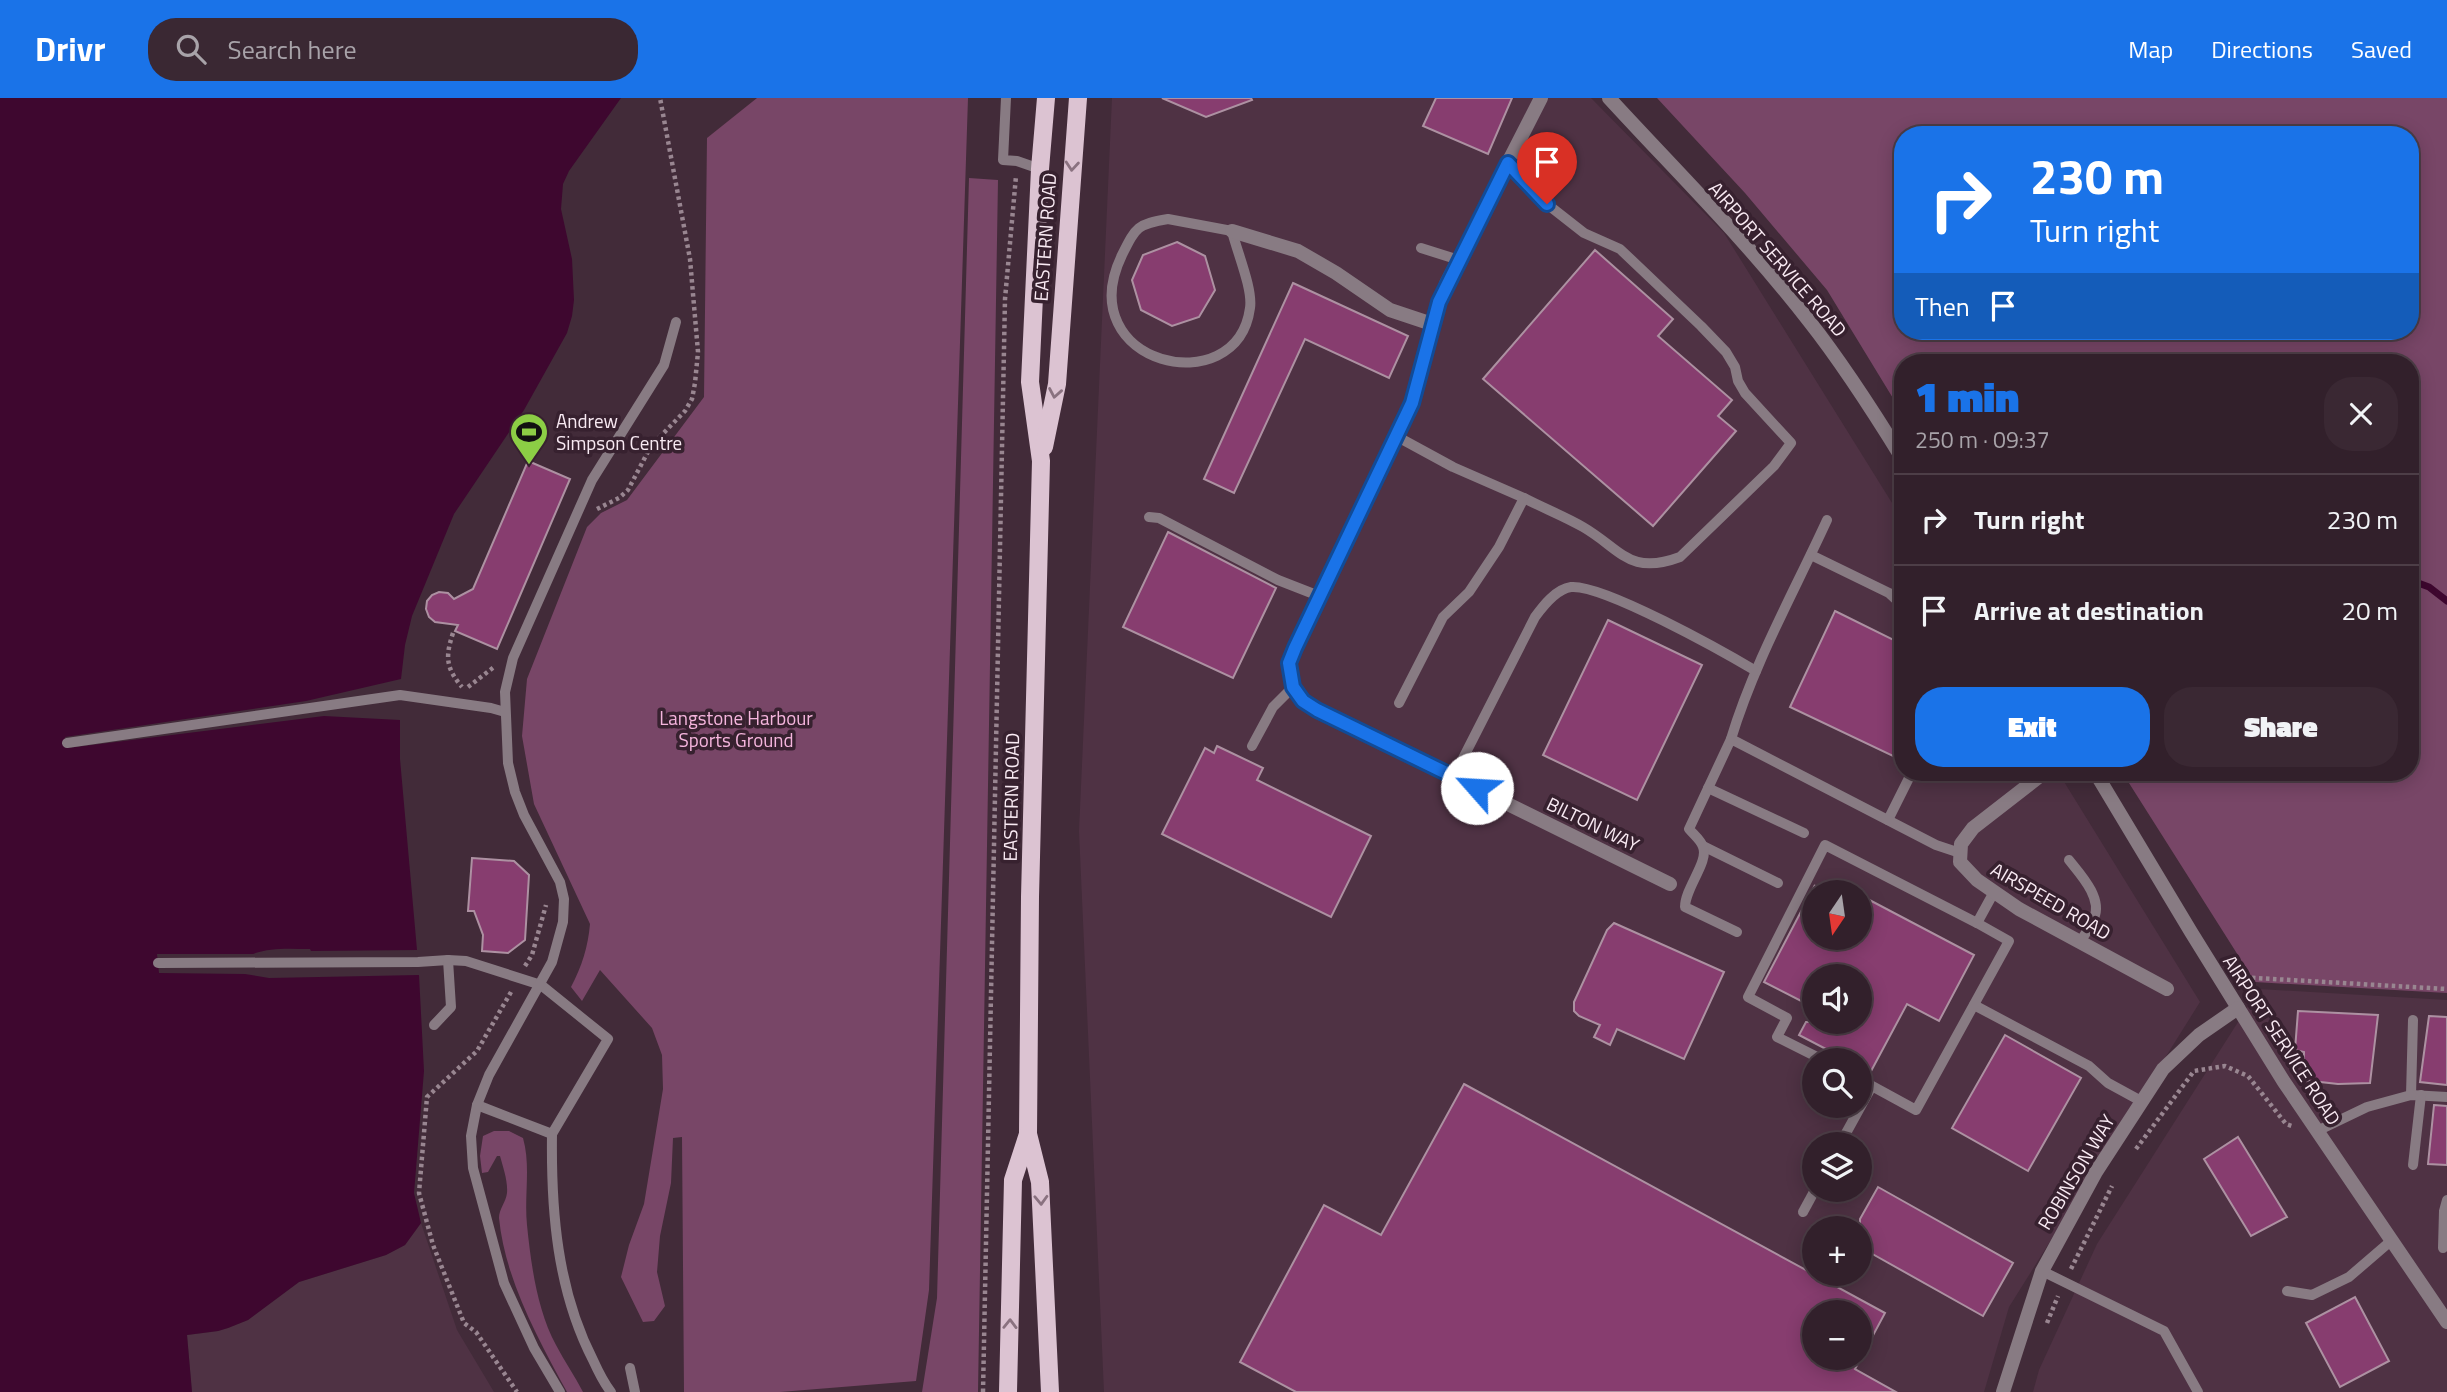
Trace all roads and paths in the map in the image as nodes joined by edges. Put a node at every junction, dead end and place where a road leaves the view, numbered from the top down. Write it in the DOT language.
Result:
graph roads {
  1 [pos="660,98"];
  2 [pos="1006,98"];
  3 [pos="1046,98"];
  4 [pos="1078,98"];
  5 [pos="1541,98"];
  6 [pos="1609,98"];
  7 [pos="1017,162"];
  8 [pos="1508,163"];
  9 [pos="1040,169"];
  10 [pos="1233,231"];
  11 [pos="1421,248"];
  12 [pos="1459,260"];
  13 [pos="676,322"];
  14 [pos="1432,324"];
  15 [pos="1396,436"];
  16 [pos="1894,445"];
  17 [pos="1041,461"];
  18 [pos="1524,498"];
  19 [pos="588,517"];
  20 [pos="1149,517"];
  21 [pos="1827,520"];
  22 [pos="1811,555"];
  23 [pos="1319,596"];
  24 [pos="1894,598"];
  25 [pos="453,633"];
  26 [pos="499,658"];
  27 [pos="1756,671"];
  28 [pos="1293,687"];
  29 [pos="464,690"];
  30 [pos="1399,703"];
  31 [pos="472,706"];
  32 [pos="505,712"];
  33 [pos="1731,739"];
  34 [pos="66,743"];
  35 [pos="1252,746"];
  36 [pos="1454,776"];
  37 [pos="1908,781"];
  38 [pos="2033,781"];
  39 [pos="2100,781"];
  40 [pos="1708,788"];
  41 [pos="1888,820"];
  42 [pos="1804,833"];
  43 [pos="1703,846"];
  44 [pos="1960,853"];
  45 [pos="2069,860"];
  46 [pos="1778,883"];
  47 [pos="1670,884"];
  48 [pos="1993,892"];
  49 [pos="547,899"];
  50 [pos="1977,923"];
  51 [pos="1737,932"];
  52 [pos="2080,942"];
  53 [pos="448,960"];
  54 [pos="158,964"];
  55 [pos="2218,976"];
  56 [pos="519,978"];
  57 [pos="541,985"];
  58 [pos="2167,989"];
  59 [pos="2447,989"];
  60 [pos="1974,1005"];
  61 [pos="2238,1008"];
  62 [pos="2413,1020"];
  63 [pos="434,1025"];
  64 [pos="1802,1050"];
  65 [pos="1872,1086"];
  66 [pos="2416,1095"];
  67 [pos="2447,1097"];
  68 [pos="2141,1101"];
  69 [pos="477,1105"];
  70 [pos="2317,1131"];
  71 [pos="552,1134"];
  72 [pos="1028,1134"];
  73 [pos="2128,1160"];
  74 [pos="2413,1165"];
  75 [pos="2113,1183"];
  76 [pos="2447,1200"];
  77 [pos="1808,1202"];
  78 [pos="1803,1212"];
  79 [pos="2392,1240"];
  80 [pos="2443,1248"];
  81 [pos="2042,1271"];
  82 [pos="2065,1281"];
  83 [pos="2287,1291"];
  84 [pos="2447,1322"];
  85 [pos="2043,1332"];
  86 [pos="630,1368"];
  87 [pos="517,1392"];
  88 [pos="560,1392"];
  89 [pos="611,1392"];
  90 [pos="635,1392"];
  91 [pos="983,1392"];
  92 [pos="1008,1392"];
  93 [pos="1050,1392"];
  94 [pos="2003,1392"];
  95 [pos="2198,1392"];
  1 -- 19 [label="path"];
  2 -- 7 [label="lane"];
  3 -- 9 [label="main road, EASTERN ROAD"];
  4 -- 17 [label="main road, EASTERN ROAD, one-way"];
  5 -- 8 [label="street"];
  6 -- 16 [label="street, AIRPORT SERVICE ROAD"];
  7 -- 9 [label="lane"];
  7 -- 91 [label="path"];
  8 -- 12 [label="street"];
  8 -- 18 [label="lane"];
  9 -- 17 [label="main road, EASTERN ROAD"];
  10 -- 10 [label="lane"];
  10 -- 14 [label="street"];
  11 -- 12 [label="lane"];
  12 -- 14 [label="street"];
  13 -- 32 [label="lane"];
  14 -- 15 [label="street"];
  15 -- 18 [label="lane"];
  15 -- 23 [label="street"];
  17 -- 72 [label="main road, EASTERN ROAD"];
  18 -- 30 [label="lane"];
  20 -- 23 [label="lane"];
  21 -- 22 [label="lane"];
  22 -- 24 [label="lane"];
  22 -- 27 [label="lane"];
  23 -- 28 [label="street"];
  25 -- 29 [label="path"];
  26 -- 29 [label="path"];
  27 -- 33 [label="lane"];
  27 -- 36 [label="lane"];
  28 -- 35 [label="lane"];
  28 -- 36 [label="street, BILTON WAY"];
  29 -- 31 [label="path"];
  31 -- 32 [label="lane"];
  31 -- 34 [label="lane"];
  32 -- 57 [label="lane"];
  33 -- 40 [label="lane"];
  33 -- 41 [label="lane"];
  36 -- 47 [label="street, BILTON WAY"];
  37 -- 41 [label="lane"];
  38 -- 44 [label="street"];
  39 -- 55 [label="street, AIRPORT SERVICE ROAD"];
  40 -- 42 [label="lane"];
  40 -- 43 [label="lane"];
  41 -- 44 [label="lane"];
  43 -- 46 [label="lane"];
  43 -- 51 [label="lane"];
  44 -- 48 [label="street, AIRSPEED ROAD"];
  45 -- 52 [label="lane"];
  48 -- 50 [label="lane"];
  48 -- 52 [label="street, AIRSPEED ROAD"];
  49 -- 56 [label="path"];
  50 -- 60 [label="lane"];
  50 -- 64 [label="lane"];
  52 -- 58 [label="street, AIRSPEED ROAD"];
  53 -- 54 [label="lane"];
  53 -- 56 [label="lane"];
  53 -- 63 [label="lane"];
  55 -- 59 [label="path"];
  55 -- 61 [label="street, AIRPORT SERVICE ROAD"];
  56 -- 57 [label="lane"];
  56 -- 87 [label="path"];
  57 -- 69 [label="lane"];
  57 -- 71 [label="lane"];
  60 -- 65 [label="lane"];
  60 -- 68 [label="lane"];
  61 -- 68 [label="street, ROBINSON WAY"];
  61 -- 70 [label="street, AIRPORT SERVICE ROAD"];
  62 -- 66 [label="lane"];
  66 -- 67 [label="lane"];
  66 -- 70 [label="lane"];
  66 -- 74 [label="lane"];
  68 -- 81 [label="street, ROBINSON WAY"];
  69 -- 71 [label="lane"];
  69 -- 88 [label="lane"];
  70 -- 73 [label="path"];
  70 -- 79 [label="street, AIRPORT SERVICE ROAD"];
  71 -- 89 [label="lane"];
  92 -- 72 [label="main road, EASTERN ROAD, one-way"];
  72 -- 93 [label="main road, EASTERN ROAD, one-way"];
  75 -- 82 [label="path"];
  76 -- 80 [label="lane"];
  77 -- 78 [label="lane"];
  79 -- 83 [label="lane"];
  79 -- 84 [label="street, AIRPORT SERVICE ROAD"];
  81 -- 82 [label="lane"];
  81 -- 94 [label="street, ROBINSON WAY"];
  82 -- 85 [label="path"];
  82 -- 95 [label="lane"];
  86 -- 90 [label="lane"];
}
